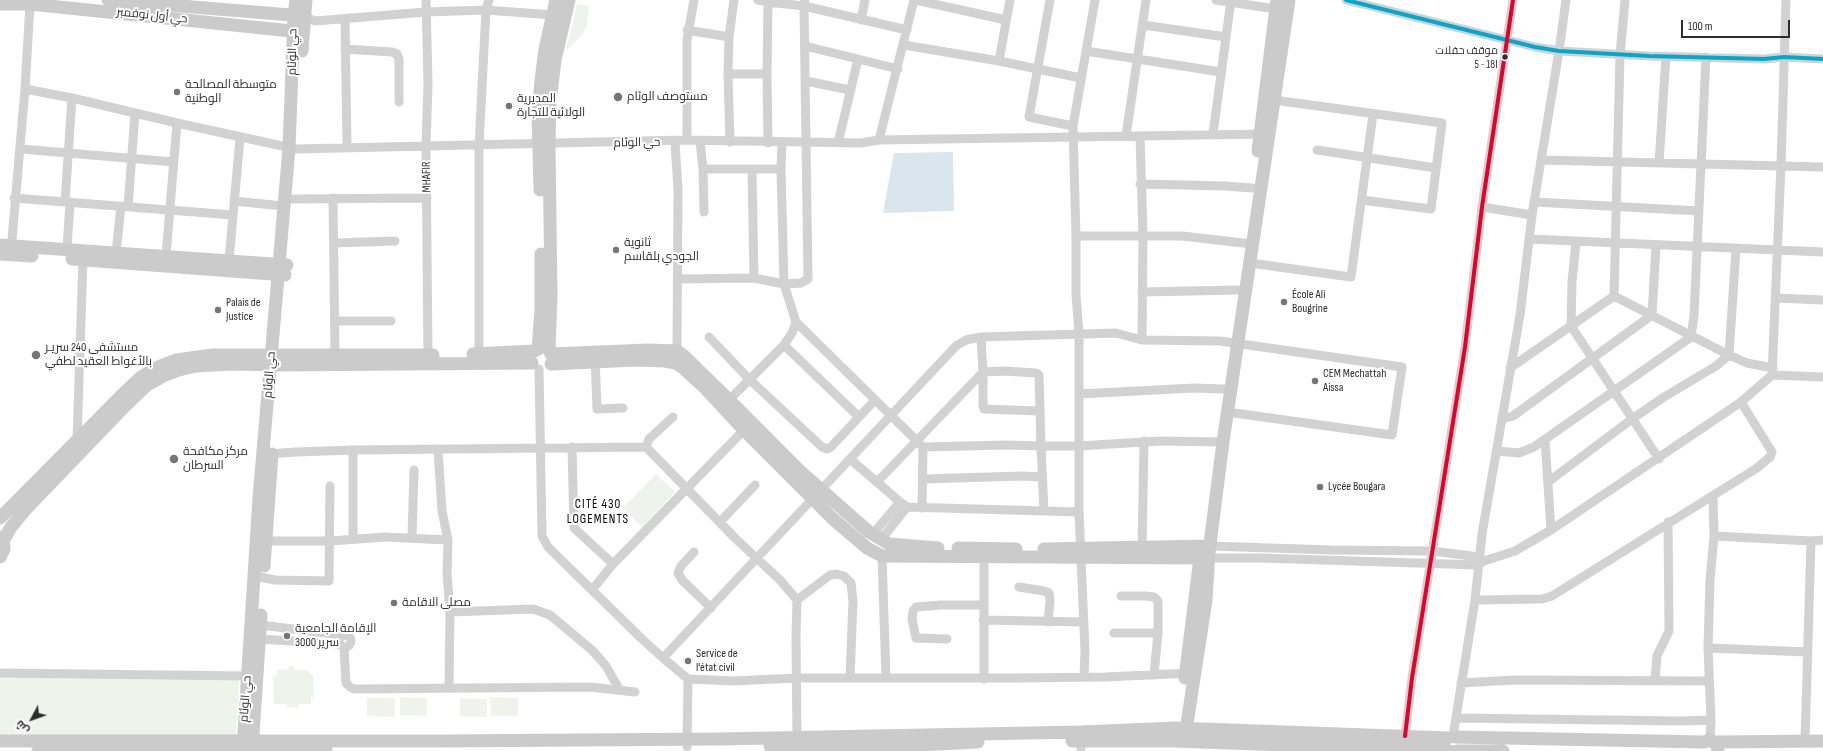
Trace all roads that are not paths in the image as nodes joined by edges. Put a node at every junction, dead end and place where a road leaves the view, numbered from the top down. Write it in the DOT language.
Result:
graph roads {
  1 [pos="108,0"];
  2 [pos="296,0"];
  3 [pos="306,0"];
  4 [pos="426,0"];
  5 [pos="489,0"];
  6 [pos="556,0"];
  7 [pos="569,0"];
  8 [pos="694,0"];
  9 [pos="734,0"];
  10 [pos="758,0"];
  11 [pos="865,0"];
  12 [pos="915,0"];
  13 [pos="1010,0"];
  14 [pos="1050,0"];
  15 [pos="1095,0"];
  16 [pos="1146,0"];
  17 [pos="1216,0"];
  18 [pos="1289,0"];
  19 [pos="1346,0"];
  20 [pos="1513,0"];
  21 [pos="1566,0"];
  22 [pos="1625,0"];
  23 [pos="1786,0"];
  24 [pos="1230,1"];
  25 [pos="33,2"];
  26 [pos="768,2"];
  27 [pos="804,3"];
  28 [pos="0,4"];
  29 [pos="1276,4"];
  30 [pos="486,10"];
  31 [pos="426,12"];
  32 [pos="553,15"];
  33 [pos="304,18"];
  34 [pos="345,19"];
  35 [pos="861,20"];
  36 [pos="1006,20"];
  37 [pos="1143,25"];
  38 [pos="267,28"];
  39 [pos="688,30"];
  40 [pos="907,30"];
  41 [pos="298,31"];
  42 [pos="729,37"];
  43 [pos="1226,37"];
  44 [pos="1507,40"];
  45 [pos="904,45"];
  46 [pos="805,46"];
  47 [pos="345,49"];
  48 [pos="1086,51"];
  49 [pos="1559,51"];
  50 [pos="294,52"];
  51 [pos="1620,55"];
  52 [pos="1666,56"];
  53 [pos="1706,57"];
  54 [pos="1784,57"];
  55 [pos="858,59"];
  56 [pos="1823,59"];
  57 [pos="1137,60"];
  58 [pos="999,61"];
  59 [pos="898,69"];
  60 [pos="1038,69"];
  61 [pos="1221,72"];
  62 [pos="728,74"];
  63 [pos="767,74"];
  64 [pos="1082,78"];
  65 [pos="806,81"];
  66 [pos="25,89"];
  67 [pos="850,90"];
  68 [pos="72,98"];
  69 [pos="1274,100"];
  70 [pos="399,102"];
  71 [pos="135,113"];
  72 [pos="1373,114"];
  73 [pos="177,123"];
  74 [pos="1073,126"];
  75 [pos="1213,134"];
  76 [pos="1264,134"];
  77 [pos="1126,136"];
  78 [pos="1140,136"];
  79 [pos="1073,137"];
  80 [pos="240,138"];
  81 [pos="687,140"];
  82 [pos="879,140"];
  83 [pos="700,141"];
  84 [pos="675,142"];
  85 [pos="730,142"];
  86 [pos="782,142"];
  87 [pos="768,143"];
  88 [pos="805,143"];
  89 [pos="838,143"];
  90 [pos="544,144"];
  91 [pos="426,146"];
  92 [pos="479,146"];
  93 [pos="347,147"];
  94 [pos="293,148"];
  95 [pos="21,149"];
  96 [pos="1317,150"];
  97 [pos="67,153"];
  98 [pos="1368,158"];
  99 [pos="130,159"];
  100 [pos="1542,160"];
  101 [pos="174,162"];
  102 [pos="1618,162"];
  103 [pos="1659,163"];
  104 [pos="1701,163"];
  105 [pos="1781,165"];
  106 [pos="1823,167"];
  107 [pos="1436,168"];
  108 [pos="703,169"];
  109 [pos="781,169"];
  110 [pos="752,170"];
  111 [pos="1140,184"];
  112 [pos="1252,188"];
  113 [pos="14,198"];
  114 [pos="333,198"];
  115 [pos="427,198"];
  116 [pos="1362,200"];
  117 [pos="234,201"];
  118 [pos="68,202"];
  119 [pos="288,202"];
  120 [pos="1535,202"];
  121 [pos="124,206"];
  122 [pos="1616,206"];
  123 [pos="1482,207"];
  124 [pos="170,211"];
  125 [pos="1699,211"];
  126 [pos="704,212"];
  127 [pos="233,215"];
  128 [pos="1532,215"];
  129 [pos="1143,235"];
  130 [pos="1076,236"];
  131 [pos="1529,240"];
  132 [pos="395,241"];
  133 [pos="334,242"];
  134 [pos="1576,242"];
  135 [pos="1249,243"];
  136 [pos="1616,243"];
  137 [pos="1656,245"];
  138 [pos="1698,247"];
  139 [pos="67,249"];
  140 [pos="1736,249"];
  141 [pos="6,250"];
  142 [pos="1777,250"];
  143 [pos="1823,252"];
  144 [pos="116,253"];
  145 [pos="166,256"];
  146 [pos="83,260"];
  147 [pos="229,260"];
  148 [pos="1250,263"];
  149 [pos="282,270"];
  150 [pos="754,278"];
  151 [pos="678,279"];
  152 [pos="784,284"];
  153 [pos="1238,290"];
  154 [pos="1142,292"];
  155 [pos="1614,296"];
  156 [pos="1776,298"];
  157 [pos="1823,300"];
  158 [pos="1652,315"];
  159 [pos="335,321"];
  160 [pos="391,321"];
  161 [pos="796,322"];
  162 [pos="1571,326"];
  163 [pos="1079,333"];
  164 [pos="709,337"];
  165 [pos="981,337"];
  166 [pos="1691,337"];
  167 [pos="1142,340"];
  168 [pos="1234,343"];
  169 [pos="784,345"];
  170 [pos="677,351"];
  171 [pos="335,354"];
  172 [pos="479,354"];
  173 [pos="428,355"];
  174 [pos="1729,356"];
  175 [pos="542,357"];
  176 [pos="595,357"];
  177 [pos="1592,358"];
  178 [pos="275,360"];
  179 [pos="1510,368"];
  180 [pos="983,372"];
  181 [pos="1772,372"];
  182 [pos="1823,377"];
  183 [pos="749,379"];
  184 [pos="1224,389"];
  185 [pos="1614,391"];
  186 [pos="1079,394"];
  187 [pos="875,400"];
  188 [pos="1741,402"];
  189 [pos="726,403"];
  190 [pos="624,408"];
  191 [pos="1039,411"];
  192 [pos="1227,412"];
  193 [pos="891,415"];
  194 [pos="673,417"];
  195 [pos="859,417"];
  196 [pos="1632,419"];
  197 [pos="1502,420"];
  198 [pos="744,430"];
  199 [pos="77,440"];
  200 [pos="1545,440"];
  201 [pos="1144,441"];
  202 [pos="1220,442"];
  203 [pos="920,444"];
  204 [pos="1041,446"];
  205 [pos="1079,446"];
  206 [pos="572,447"];
  207 [pos="646,447"];
  208 [pos="542,448"];
  209 [pos="353,450"];
  210 [pos="438,450"];
  211 [pos="1497,450"];
  212 [pos="268,454"];
  213 [pos="850,459"];
  214 [pos="1659,459"];
  215 [pos="414,470"];
  216 [pos="1042,477"];
  217 [pos="923,479"];
  218 [pos="877,482"];
  219 [pos="1548,482"];
  220 [pos="755,485"];
  221 [pos="330,486"];
  222 [pos="687,487"];
  223 [pos="818,494"];
  224 [pos="1714,496"];
  225 [pos="904,504"];
  226 [pos="922,508"];
  227 [pos="1044,511"];
  228 [pos="1079,512"];
  229 [pos="0,518"];
  230 [pos="720,522"];
  231 [pos="1668,522"];
  232 [pos="1551,530"];
  233 [pos="1714,536"];
  234 [pos="877,537"];
  235 [pos="353,538"];
  236 [pos="412,538"];
  237 [pos="1,539"];
  238 [pos="448,540"];
  239 [pos="1823,540"];
  240 [pos="262,541"];
  241 [pos="331,541"];
  242 [pos="1811,541"];
  243 [pos="1142,547"];
  244 [pos="1432,551"];
  245 [pos="694,552"];
  246 [pos="1205,552"];
  247 [pos="1081,553"];
  248 [pos="882,556"];
  249 [pos="0,557"];
  250 [pos="757,558"];
  251 [pos="984,558"];
  252 [pos="1480,561"];
  253 [pos="1431,563"];
  254 [pos="613,564"];
  255 [pos="259,577"];
  256 [pos="1019,587"];
  257 [pos="592,590"];
  258 [pos="1121,596"];
  259 [pos="798,600"];
  260 [pos="1475,600"];
  261 [pos="983,605"];
  262 [pos="711,608"];
  263 [pos="450,612"];
  264 [pos="983,620"];
  265 [pos="1048,622"];
  266 [pos="1084,622"];
  267 [pos="260,625"];
  268 [pos="1114,633"];
  269 [pos="1158,633"];
  270 [pos="259,639"];
  271 [pos="947,639"];
  272 [pos="342,642"];
  273 [pos="1708,648"];
  274 [pos="1808,652"];
  275 [pos="663,658"];
  276 [pos="0,672"];
  277 [pos="1189,673"];
  278 [pos="1154,675"];
  279 [pos="247,676"];
  280 [pos="1084,677"];
  281 [pos="688,678"];
  282 [pos="797,678"];
  283 [pos="850,678"];
  284 [pos="886,678"];
  285 [pos="984,678"];
  286 [pos="1655,680"];
  287 [pos="1708,681"];
  288 [pos="1461,683"];
  289 [pos="449,687"];
  290 [pos="619,689"];
  291 [pos="635,692"];
  292 [pos="1456,718"];
  293 [pos="1711,720"];
  294 [pos="1181,729"];
  295 [pos="1405,736"];
  296 [pos="0,741"];
  297 [pos="797,741"];
  298 [pos="1081,741"];
  299 [pos="1805,741"];
  300 [pos="973,742"];
  301 [pos="1823,742"];
  302 [pos="686,743"];
  303 [pos="897,744"];
  304 [pos="1451,744"];
  305 [pos="1710,745"];
  306 [pos="556,746"];
  307 [pos="1178,746"];
  308 [pos="247,747"];
  309 [pos="38,751"];
  310 [pos="126,751"];
  311 [pos="1456,751"];
  312 [pos="1480,751"];
  313 [pos="1503,751"];
  1 -- 33 [label="street, حي أول نوفمبر"];
  2 -- 33 [label="street, حي الوئام"];
  3 -- 33 [label="street, حي الوئام"];
  4 -- 31 [label="street, MHAFIR"];
  5 -- 30 [label="street"];
  6 -- 32 [label="street"];
  7 -- 90 [label="street"];
  8 -- 39 [label="street"];
  9 -- 42 [label="street"];
  10 -- 26 [label="street"];
  11 -- 35 [label="street"];
  12 -- 36 [label="street"];
  12 -- 40 [label="street"];
  13 -- 36 [label="street"];
  14 -- 60 [label="street"];
  15 -- 48 [label="street"];
  16 -- 37 [label="street"];
  17 -- 24 [label="street"];
  18 -- 69 [label="street"];
  19 -- 44 [label="street"];
  20 -- 44 [label="street"];
  21 -- 49 [label="street"];
  22 -- 51 [label="street"];
  23 -- 54 [label="street"];
  24 -- 29 [label="street"];
  24 -- 43 [label="street"];
  25 -- 28 [label="street, حي أول نوفمبر"];
  25 -- 38 [label="street, حي أول نوفمبر"];
  25 -- 66 [label="street"];
  26 -- 27 [label="street"];
  26 -- 63 [label="street"];
  27 -- 35 [label="street"];
  27 -- 46 [label="street"];
  29 -- 76 [label="street"];
  30 -- 31 [label="street"];
  30 -- 32 [label="street"];
  30 -- 92 [label="street"];
  31 -- 34 [label="street"];
  31 -- 91 [label="street, MHAFIR"];
  32 -- 90 [label="street"];
  33 -- 34 [label="street"];
  33 -- 41 [label="street, حي الوئام"];
  33 -- 41 [label="street"];
  34 -- 47 [label="street"];
  35 -- 40 [label="street"];
  36 -- 58 [label="street"];
  37 -- 43 [label="street"];
  37 -- 57 [label="street"];
  38 -- 41 [label="street, حي أول نوفمبر"];
  38 -- 50 [label="street"];
  39 -- 42 [label="street"];
  39 -- 81 [label="street"];
  40 -- 45 [label="street"];
  41 -- 50 [label="street, حي الوئام"];
  41 -- 94 [label="street, حي الوئام"];
  42 -- 62 [label="street"];
  43 -- 61 [label="street"];
  44 -- 49 [label="street"];
  44 -- 123 [label="street"];
  45 -- 58 [label="street"];
  45 -- 59 [label="street"];
  46 -- 55 [label="street"];
  46 -- 65 [label="street"];
  47 -- 70 [label="street"];
  47 -- 93 [label="street"];
  48 -- 57 [label="street"];
  48 -- 64 [label="street"];
  49 -- 51 [label="street"];
  49 -- 100 [label="street"];
  50 -- 94 [label="street, حي الوئام"];
  51 -- 52 [label="street"];
  51 -- 102 [label="street"];
  52 -- 53 [label="street"];
  52 -- 103 [label="street"];
  53 -- 54 [label="street"];
  53 -- 104 [label="street"];
  54 -- 56 [label="street"];
  54 -- 105 [label="street"];
  55 -- 59 [label="street"];
  55 -- 67 [label="street"];
  57 -- 61 [label="street"];
  57 -- 77 [label="street"];
  58 -- 60 [label="street"];
  59 -- 82 [label="street"];
  60 -- 64 [label="street"];
  60 -- 74 [label="street"];
  61 -- 75 [label="street"];
  62 -- 63 [label="street"];
  62 -- 85 [label="street"];
  63 -- 87 [label="street"];
  64 -- 74 [label="street"];
  65 -- 67 [label="street"];
  65 -- 88 [label="street"];
  66 -- 68 [label="street"];
  66 -- 95 [label="street"];
  67 -- 89 [label="street"];
  68 -- 71 [label="street"];
  68 -- 97 [label="street"];
  69 -- 72 [label="street"];
  69 -- 76 [label="street"];
  71 -- 73 [label="street"];
  71 -- 99 [label="street"];
  72 -- 98 [label="street"];
  72 -- 107 [label="street"];
  73 -- 80 [label="street"];
  73 -- 101 [label="street"];
  74 -- 79 [label="street"];
  75 -- 76 [label="street, حي الوئام"];
  75 -- 78 [label="street, حي الوئام"];
  76 -- 112 [label="street"];
  76 -- 135 [label="street"];
  77 -- 78 [label="street, حي الوئام"];
  77 -- 79 [label="street, حي الوئام"];
  78 -- 111 [label="street"];
  79 -- 82 [label="street, حي الوئام"];
  79 -- 130 [label="street"];
  80 -- 94 [label="street"];
  80 -- 117 [label="street"];
  81 -- 83 [label="street, حي الوئام"];
  81 -- 84 [label="street, حي الوئام"];
  82 -- 89 [label="street, حي الوئام"];
  83 -- 85 [label="street, حي الوئام"];
  83 -- 108 [label="street"];
  84 -- 90 [label="street, حي الوئام"];
  84 -- 151 [label="street"];
  85 -- 87 [label="street, حي الوئام"];
  86 -- 87 [label="street, حي الوئام"];
  86 -- 88 [label="street, حي الوئام"];
  86 -- 109 [label="street"];
  88 -- 89 [label="street, حي الوئام"];
  88 -- 152 [label="street"];
  90 -- 92 [label="street, حي الوئام"];
  90 -- 175 [label="street"];
  91 -- 92 [label="street, حي الوئام"];
  91 -- 93 [label="street, حي الوئام"];
  91 -- 115 [label="street, MHAFIR"];
  92 -- 172 [label="street"];
  93 -- 94 [label="street, حي الوئام"];
  94 -- 119 [label="street, حي الوئام"];
  95 -- 97 [label="street"];
  95 -- 113 [label="street"];
  96 -- 98 [label="street"];
  97 -- 99 [label="street"];
  97 -- 118 [label="street"];
  98 -- 107 [label="street"];
  98 -- 116 [label="street"];
  99 -- 101 [label="street"];
  99 -- 121 [label="street"];
  100 -- 102 [label="street"];
  100 -- 120 [label="street"];
  101 -- 124 [label="street"];
  102 -- 103 [label="street"];
  102 -- 122 [label="street"];
  103 -- 104 [label="street"];
  104 -- 105 [label="street"];
  104 -- 125 [label="street"];
  105 -- 106 [label="street"];
  105 -- 142 [label="street"];
  107 -- 116 [label="street"];
  108 -- 110 [label="street"];
  108 -- 126 [label="street"];
  109 -- 110 [label="street"];
  109 -- 152 [label="street"];
  110 -- 150 [label="street"];
  111 -- 112 [label="street"];
  111 -- 129 [label="street"];
  112 -- 135 [label="street"];
  113 -- 118 [label="street"];
  113 -- 141 [label="street"];
  114 -- 115 [label="street"];
  114 -- 119 [label="street"];
  114 -- 133 [label="street"];
  115 -- 173 [label="street, MHAFIR"];
  116 -- 148 [label="street"];
  117 -- 119 [label="street"];
  117 -- 127 [label="street"];
  118 -- 121 [label="street"];
  118 -- 139 [label="street"];
  119 -- 149 [label="street, حي الوئام"];
  120 -- 122 [label="street"];
  120 -- 128 [label="street"];
  121 -- 124 [label="street"];
  121 -- 144 [label="street"];
  122 -- 125 [label="street"];
  122 -- 136 [label="street"];
  123 -- 128 [label="street"];
  123 -- 244 [label="street"];
  124 -- 127 [label="street"];
  124 -- 145 [label="street"];
  125 -- 138 [label="street"];
  127 -- 147 [label="street"];
  128 -- 131 [label="street"];
  129 -- 130 [label="street"];
  129 -- 135 [label="street"];
  129 -- 154 [label="street"];
  130 -- 163 [label="street"];
  131 -- 134 [label="street"];
  131 -- 179 [label="street"];
  132 -- 133 [label="street"];
  133 -- 159 [label="street"];
  134 -- 136 [label="street"];
  134 -- 162 [label="street"];
  135 -- 148 [label="street"];
  135 -- 153 [label="street"];
  136 -- 137 [label="street"];
  136 -- 155 [label="street"];
  137 -- 138 [label="street"];
  137 -- 158 [label="street"];
  138 -- 140 [label="street"];
  138 -- 166 [label="street"];
  139 -- 141 [label="street"];
  139 -- 144 [label="street"];
  140 -- 142 [label="street"];
  140 -- 174 [label="street"];
  141 -- 146 [label="street"];
  142 -- 143 [label="street"];
  142 -- 156 [label="street"];
  144 -- 145 [label="street"];
  145 -- 147 [label="street"];
  146 -- 149 [label="street"];
  146 -- 199 [label="street"];
  147 -- 149 [label="street"];
  148 -- 168 [label="street"];
  149 -- 178 [label="street, حي الوئام"];
  150 -- 151 [label="street"];
  150 -- 152 [label="street"];
  151 -- 170 [label="street"];
  152 -- 161 [label="street"];
  153 -- 154 [label="street"];
  153 -- 168 [label="street"];
  154 -- 167 [label="street"];
  155 -- 158 [label="street"];
  155 -- 162 [label="street"];
  156 -- 157 [label="street"];
  156 -- 181 [label="street"];
  158 -- 166 [label="street"];
  158 -- 177 [label="street"];
  159 -- 160 [label="street"];
  159 -- 171 [label="street"];
  161 -- 169 [label="street"];
  161 -- 187 [label="street"];
  162 -- 177 [label="street"];
  162 -- 179 [label="street"];
  163 -- 165 [label="street"];
  163 -- 167 [label="street"];
  163 -- 186 [label="street"];
  164 -- 183 [label="street"];
  165 -- 180 [label="street"];
  165 -- 193 [label="street"];
  166 -- 174 [label="street"];
  166 -- 185 [label="street"];
  167 -- 168 [label="street"];
  168 -- 184 [label="street"];
  168 -- 192 [label="street"];
  168 -- 192 [label="street"];
  169 -- 183 [label="street"];
  169 -- 195 [label="street"];
  170 -- 176 [label="street"];
  170 -- 189 [label="street"];
  171 -- 173 [label="street"];
  171 -- 178 [label="street"];
  172 -- 173 [label="street"];
  172 -- 175 [label="street"];
  174 -- 181 [label="street"];
  174 -- 196 [label="street"];
  175 -- 176 [label="street"];
  175 -- 178 [label="street"];
  175 -- 208 [label="street"];
  176 -- 189 [label="street"];
  176 -- 190 [label="street"];
  177 -- 185 [label="street"];
  177 -- 197 [label="street"];
  178 -- 199 [label="street"];
  178 -- 212 [label="street, حي الوئام"];
  178 -- 237 [label="street"];
  179 -- 197 [label="street"];
  180 -- 191 [label="street"];
  180 -- 191 [label="street"];
  180 -- 203 [label="street"];
  181 -- 182 [label="street"];
  181 -- 188 [label="street"];
  183 -- 189 [label="street"];
  183 -- 195 [label="street"];
  184 -- 186 [label="street"];
  184 -- 202 [label="street"];
  185 -- 196 [label="street"];
  185 -- 200 [label="street"];
  186 -- 205 [label="street"];
  187 -- 193 [label="street"];
  187 -- 195 [label="street"];
  188 -- 214 [label="street"];
  188 -- 224 [label="street"];
  189 -- 198 [label="street"];
  189 -- 223 [label="street"];
  191 -- 204 [label="street"];
  192 -- 202 [label="street"];
  193 -- 203 [label="street"];
  193 -- 213 [label="street"];
  194 -- 207 [label="street"];
  196 -- 214 [label="street"];
  196 -- 219 [label="street"];
  197 -- 211 [label="street"];
  198 -- 222 [label="street"];
  198 -- 223 [label="street"];
  199 -- 229 [label="street"];
  200 -- 211 [label="street"];
  200 -- 219 [label="street"];
  201 -- 202 [label="street"];
  201 -- 205 [label="street"];
  201 -- 243 [label="street"];
  202 -- 246 [label="street"];
  203 -- 204 [label="street"];
  203 -- 217 [label="street"];
  203 -- 218 [label="street"];
  204 -- 205 [label="street"];
  204 -- 216 [label="street"];
  205 -- 228 [label="street"];
  206 -- 207 [label="street"];
  206 -- 208 [label="street"];
  206 -- 254 [label="street"];
  207 -- 222 [label="street"];
  208 -- 210 [label="street"];
  208 -- 257 [label="street"];
  209 -- 210 [label="street"];
  209 -- 212 [label="street"];
  209 -- 235 [label="street"];
  210 -- 238 [label="street"];
  211 -- 252 [label="street"];
  212 -- 240 [label="street, حي الوئام"];
  213 -- 218 [label="street"];
  213 -- 223 [label="street"];
  214 -- 232 [label="street"];
  215 -- 236 [label="street"];
  216 -- 217 [label="street"];
  216 -- 227 [label="street"];
  217 -- 226 [label="street"];
  218 -- 225 [label="street"];
  219 -- 232 [label="street"];
  220 -- 230 [label="street"];
  221 -- 241 [label="street"];
  222 -- 230 [label="street"];
  222 -- 254 [label="street"];
  223 -- 234 [label="street"];
  223 -- 248 [label="street"];
  223 -- 250 [label="street"];
  224 -- 231 [label="street"];
  224 -- 233 [label="street"];
  225 -- 226 [label="street"];
  225 -- 234 [label="street"];
  226 -- 227 [label="street"];
  227 -- 228 [label="street"];
  228 -- 247 [label="street"];
  230 -- 250 [label="street"];
  231 -- 260 [label="street"];
  231 -- 286 [label="street"];
  232 -- 252 [label="street"];
  233 -- 242 [label="street"];
  233 -- 273 [label="street"];
  234 -- 247 [label="street"];
  235 -- 236 [label="street"];
  235 -- 241 [label="street"];
  236 -- 238 [label="street"];
  237 -- 249 [label="street"];
  238 -- 263 [label="street"];
  239 -- 242 [label="street"];
  240 -- 241 [label="street"];
  240 -- 255 [label="street, حي الوئام"];
  241 -- 255 [label="street"];
  242 -- 274 [label="street"];
  243 -- 246 [label="street"];
  243 -- 247 [label="street"];
  244 -- 246 [label="street"];
  244 -- 252 [label="street"];
  244 -- 253 [label="street"];
  245 -- 262 [label="street"];
  246 -- 247 [label="street"];
  246 -- 253 [label="street"];
  246 -- 277 [label="street"];
  247 -- 251 [label="street"];
  247 -- 266 [label="street"];
  248 -- 251 [label="street"];
  248 -- 284 [label="street"];
  250 -- 259 [label="street"];
  250 -- 262 [label="street"];
  251 -- 261 [label="street"];
  252 -- 253 [label="street"];
  252 -- 260 [label="street"];
  253 -- 295 [label="street"];
  254 -- 257 [label="street"];
  255 -- 267 [label="street, حي الوئام"];
  255 -- 279 [label="street, حي الوئام"];
  256 -- 265 [label="street"];
  257 -- 275 [label="street"];
  258 -- 269 [label="street"];
  259 -- 282 [label="street"];
  259 -- 283 [label="street"];
  260 -- 288 [label="street"];
  261 -- 264 [label="street"];
  261 -- 271 [label="street"];
  262 -- 275 [label="street"];
  263 -- 289 [label="street"];
  263 -- 290 [label="street"];
  264 -- 265 [label="street"];
  264 -- 285 [label="street"];
  265 -- 266 [label="street"];
  266 -- 280 [label="street"];
  267 -- 270 [label="street, حي الوئام"];
  267 -- 272 [label="street"];
  268 -- 269 [label="street"];
  269 -- 278 [label="street"];
  270 -- 272 [label="street"];
  270 -- 308 [label="street, حي الوئام"];
  272 -- 289 [label="street"];
  273 -- 274 [label="street"];
  273 -- 287 [label="street"];
  274 -- 299 [label="street"];
  275 -- 281 [label="street"];
  276 -- 279 [label="street"];
  277 -- 278 [label="street"];
  277 -- 294 [label="street"];
  278 -- 280 [label="street"];
  279 -- 308 [label="street, حي الوئام"];
  280 -- 285 [label="street"];
  281 -- 282 [label="street"];
  281 -- 302 [label="street"];
  282 -- 283 [label="street"];
  282 -- 297 [label="street"];
  283 -- 284 [label="street"];
  284 -- 285 [label="street"];
  286 -- 287 [label="street"];
  286 -- 288 [label="street"];
  287 -- 293 [label="street"];
  288 -- 292 [label="street"];
  289 -- 290 [label="street"];
  290 -- 291 [label="street"];
  292 -- 293 [label="street"];
  292 -- 304 [label="street"];
  293 -- 305 [label="street"];
  294 -- 295 [label="street"];
  294 -- 298 [label="street"];
  294 -- 307 [label="street"];
  295 -- 304 [label="street"];
  296 -- 308 [label="street"];
  297 -- 302 [label="street"];
  297 -- 303 [label="street"];
  298 -- 300 [label="street"];
  298 -- 307 [label="street"];
  299 -- 301 [label="street"];
  299 -- 305 [label="street"];
  300 -- 303 [label="street"];
  302 -- 306 [label="street"];
  304 -- 305 [label="street"];
  304 -- 307 [label="street"];
  304 -- 311 [label="street"];
  306 -- 308 [label="street"];
  308 -- 310 [label="street"];
  309 -- 310 [label="street"];
  311 -- 312 [label="street"];
  312 -- 313 [label="street"];
}
